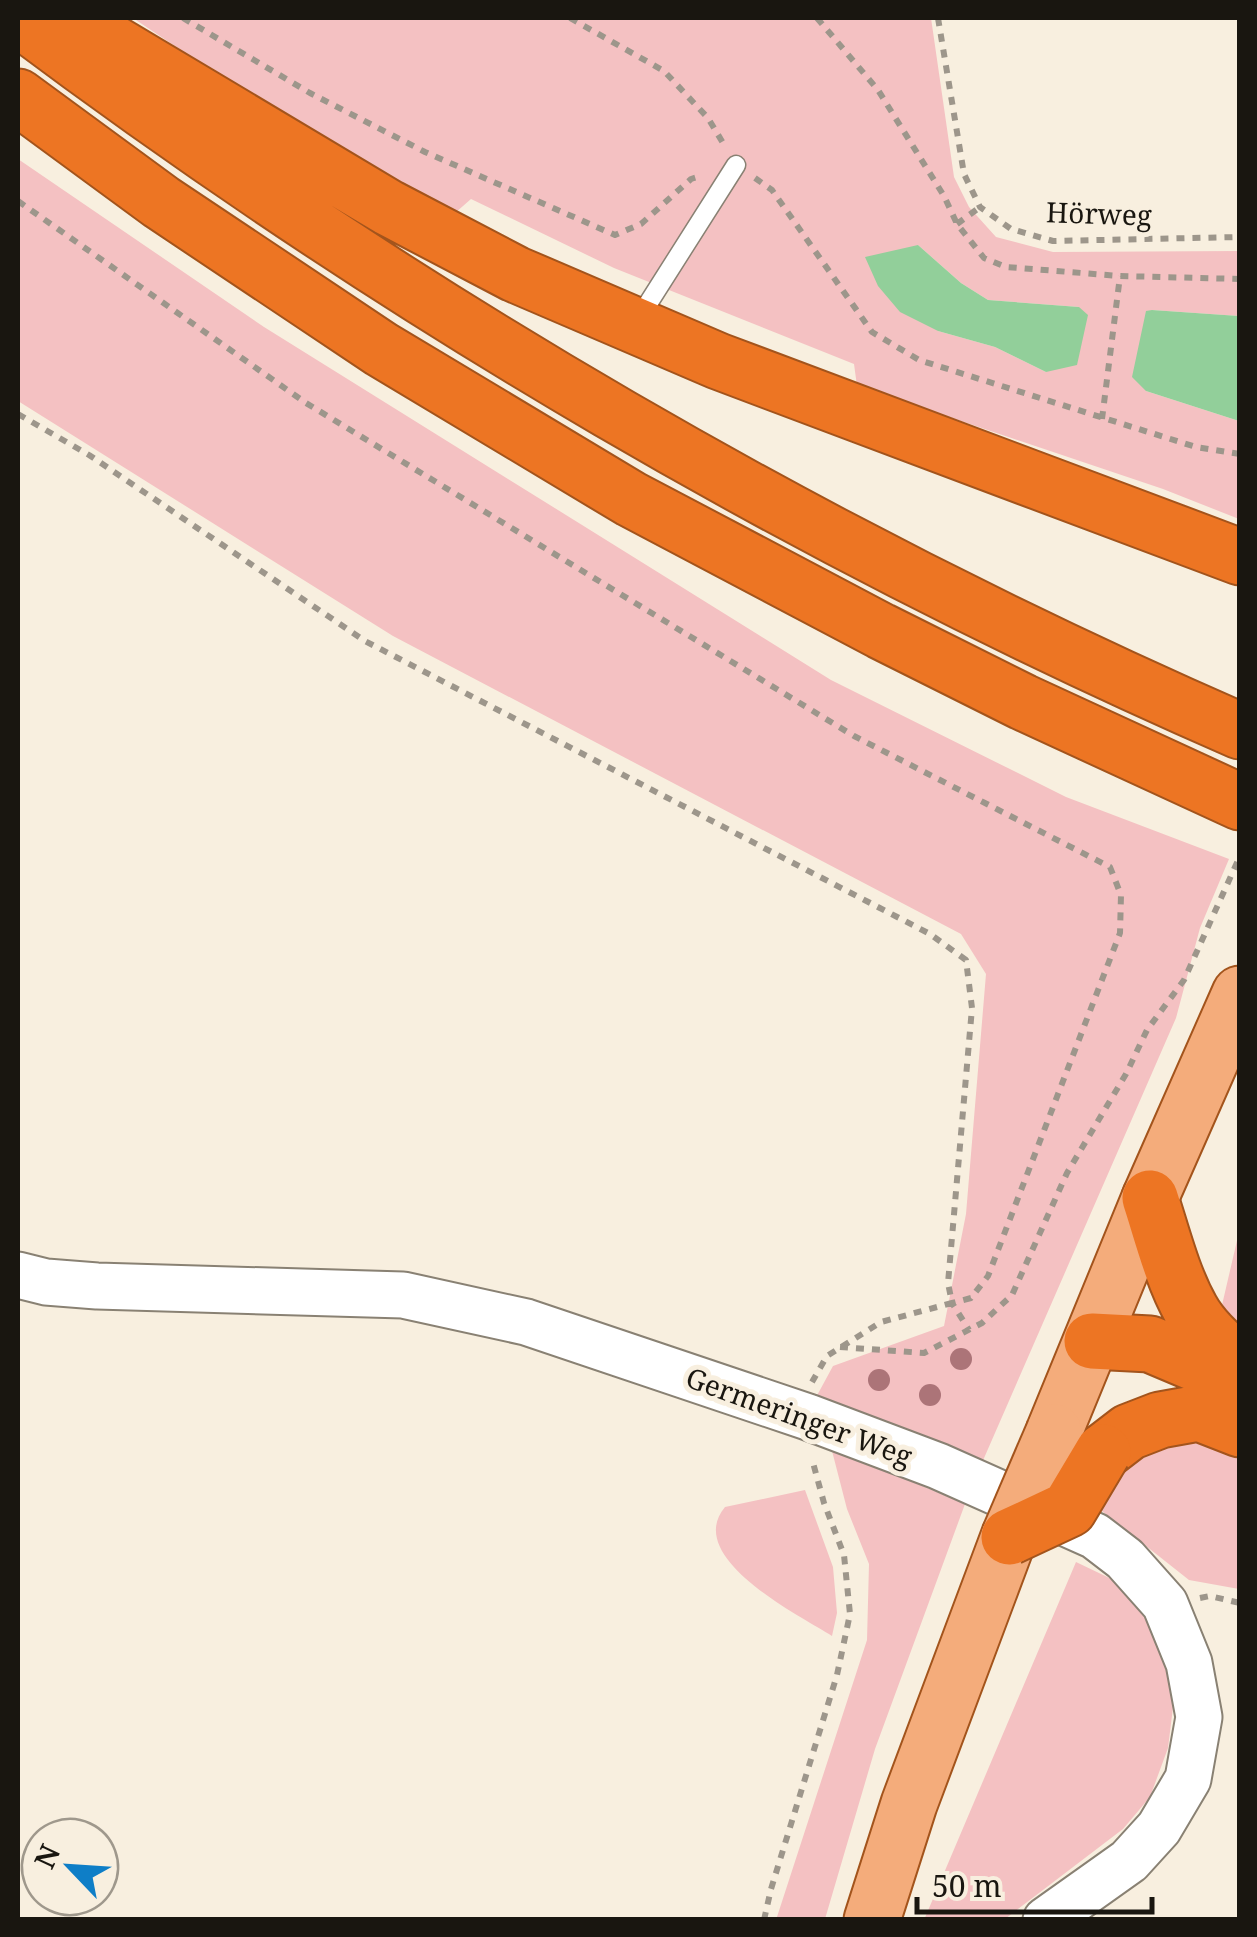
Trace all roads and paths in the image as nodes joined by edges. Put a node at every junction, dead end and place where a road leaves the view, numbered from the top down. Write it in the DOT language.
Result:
graph roads {
  1 [pos="18,18"];
  2 [pos="70,18"];
  3 [pos="182,18"];
  4 [pos="570,18"];
  5 [pos="816,18"];
  6 [pos="938,18"];
  7 [pos="18,97"];
  8 [pos="736,165"];
  9 [pos="18,201"];
  10 [pos="980,207"];
  11 [pos="957,224"];
  12 [pos="1240,238"];
  13 [pos="1120,276"];
  14 [pos="1240,279"];
  15 [pos="634,326"];
  16 [pos="18,414"];
  17 [pos="1102,419"];
  18 [pos="1240,454"];
  19 [pos="1240,557"];
  20 [pos="1240,731"];
  21 [pos="1240,802"];
  22 [pos="1240,856"];
  23 [pos="1240,994"];
  24 [pos="1150,1198"];
  25 [pos="18,1275"];
  26 [pos="952,1303"];
  27 [pos="969,1330"];
  28 [pos="1092,1340"];
  29 [pos="838,1347"];
  30 [pos="1240,1362"];
  31 [pos="1226,1408"];
  32 [pos="808,1417"];
  33 [pos="1000,1557"];
  34 [pos="764,1920"];
  35 [pos="872,1920"];
  36 [pos="1046,1920"];
  1 -- 20 [label="highway"];
  2 -- 15 [label="highway"];
  3 -- 8 [label="path"];
  4 -- 8 [label="path"];
  5 -- 11 [label="path"];
  6 -- 10 [label="path"];
  7 -- 21 [label="highway"];
  8 -- 15 [label="lane"];
  8 -- 17 [label="path"];
  9 -- 26 [label="path"];
  10 -- 11 [label="path"];
  10 -- 12 [label="path, Hörweg"];
  11 -- 13 [label="path"];
  13 -- 14 [label="path"];
  13 -- 17 [label="path"];
  15 -- 19 [label="highway"];
  16 -- 26 [label="path"];
  17 -- 18 [label="path"];
  22 -- 27 [label="path"];
  23 -- 24 [label="main road"];
  24 -- 28 [label="main road"];
  24 -- 30 [label="highway"];
  25 -- 32 [label="street, Germeringer Weg"];
  26 -- 27 [label="path"];
  26 -- 29 [label="path"];
  27 -- 29 [label="path"];
  28 -- 31 [label="highway"];
  28 -- 33 [label="main road, bridge"];
  29 -- 32 [label="path"];
  31 -- 33 [label="highway, bridge"];
  32 -- 34 [label="path"];
  32 -- 36 [label="street, Germeringer Weg"];
  33 -- 35 [label="main road"];
}
